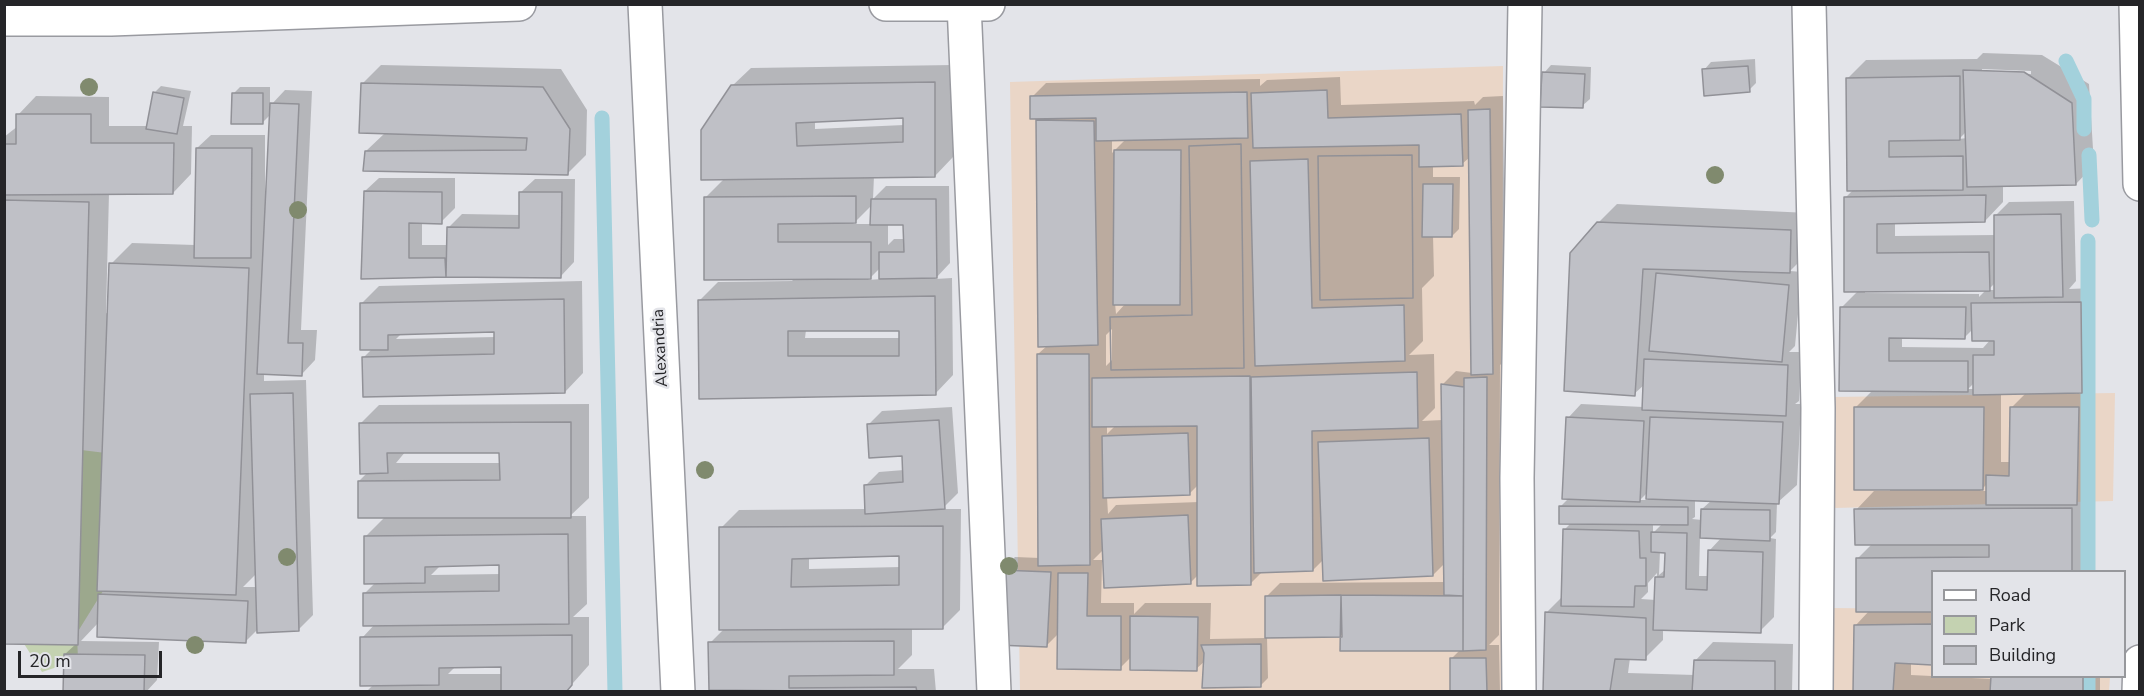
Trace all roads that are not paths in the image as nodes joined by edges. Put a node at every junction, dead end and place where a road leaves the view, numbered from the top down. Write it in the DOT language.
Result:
graph roads {
  1 [pos="519,4"];
  2 [pos="645,4"];
  3 [pos="886,4"];
  4 [pos="1525,4"];
  5 [pos="1809,4"];
  6 [pos="2136,4"];
  7 [pos="972,5"];
  8 [pos="110,12"];
  9 [pos="4,19"];
  10 [pos="2139,184"];
  11 [pos="2139,662"];
  12 [pos="678,692"];
  13 [pos="994,692"];
  14 [pos="1520,692"];
  15 [pos="1816,692"];
  16 [pos="2139,692"];
  1 -- 8 [label="street"];
  2 -- 12 [label="street, Alexandria"];
  3 -- 7 [label="street"];
  4 -- 14 [label="street"];
  5 -- 15 [label="street"];
  6 -- 10 [label="street"];
  7 -- 13 [label="street"];
  8 -- 9 [label="street"];
  11 -- 16 [label="street"];
}
